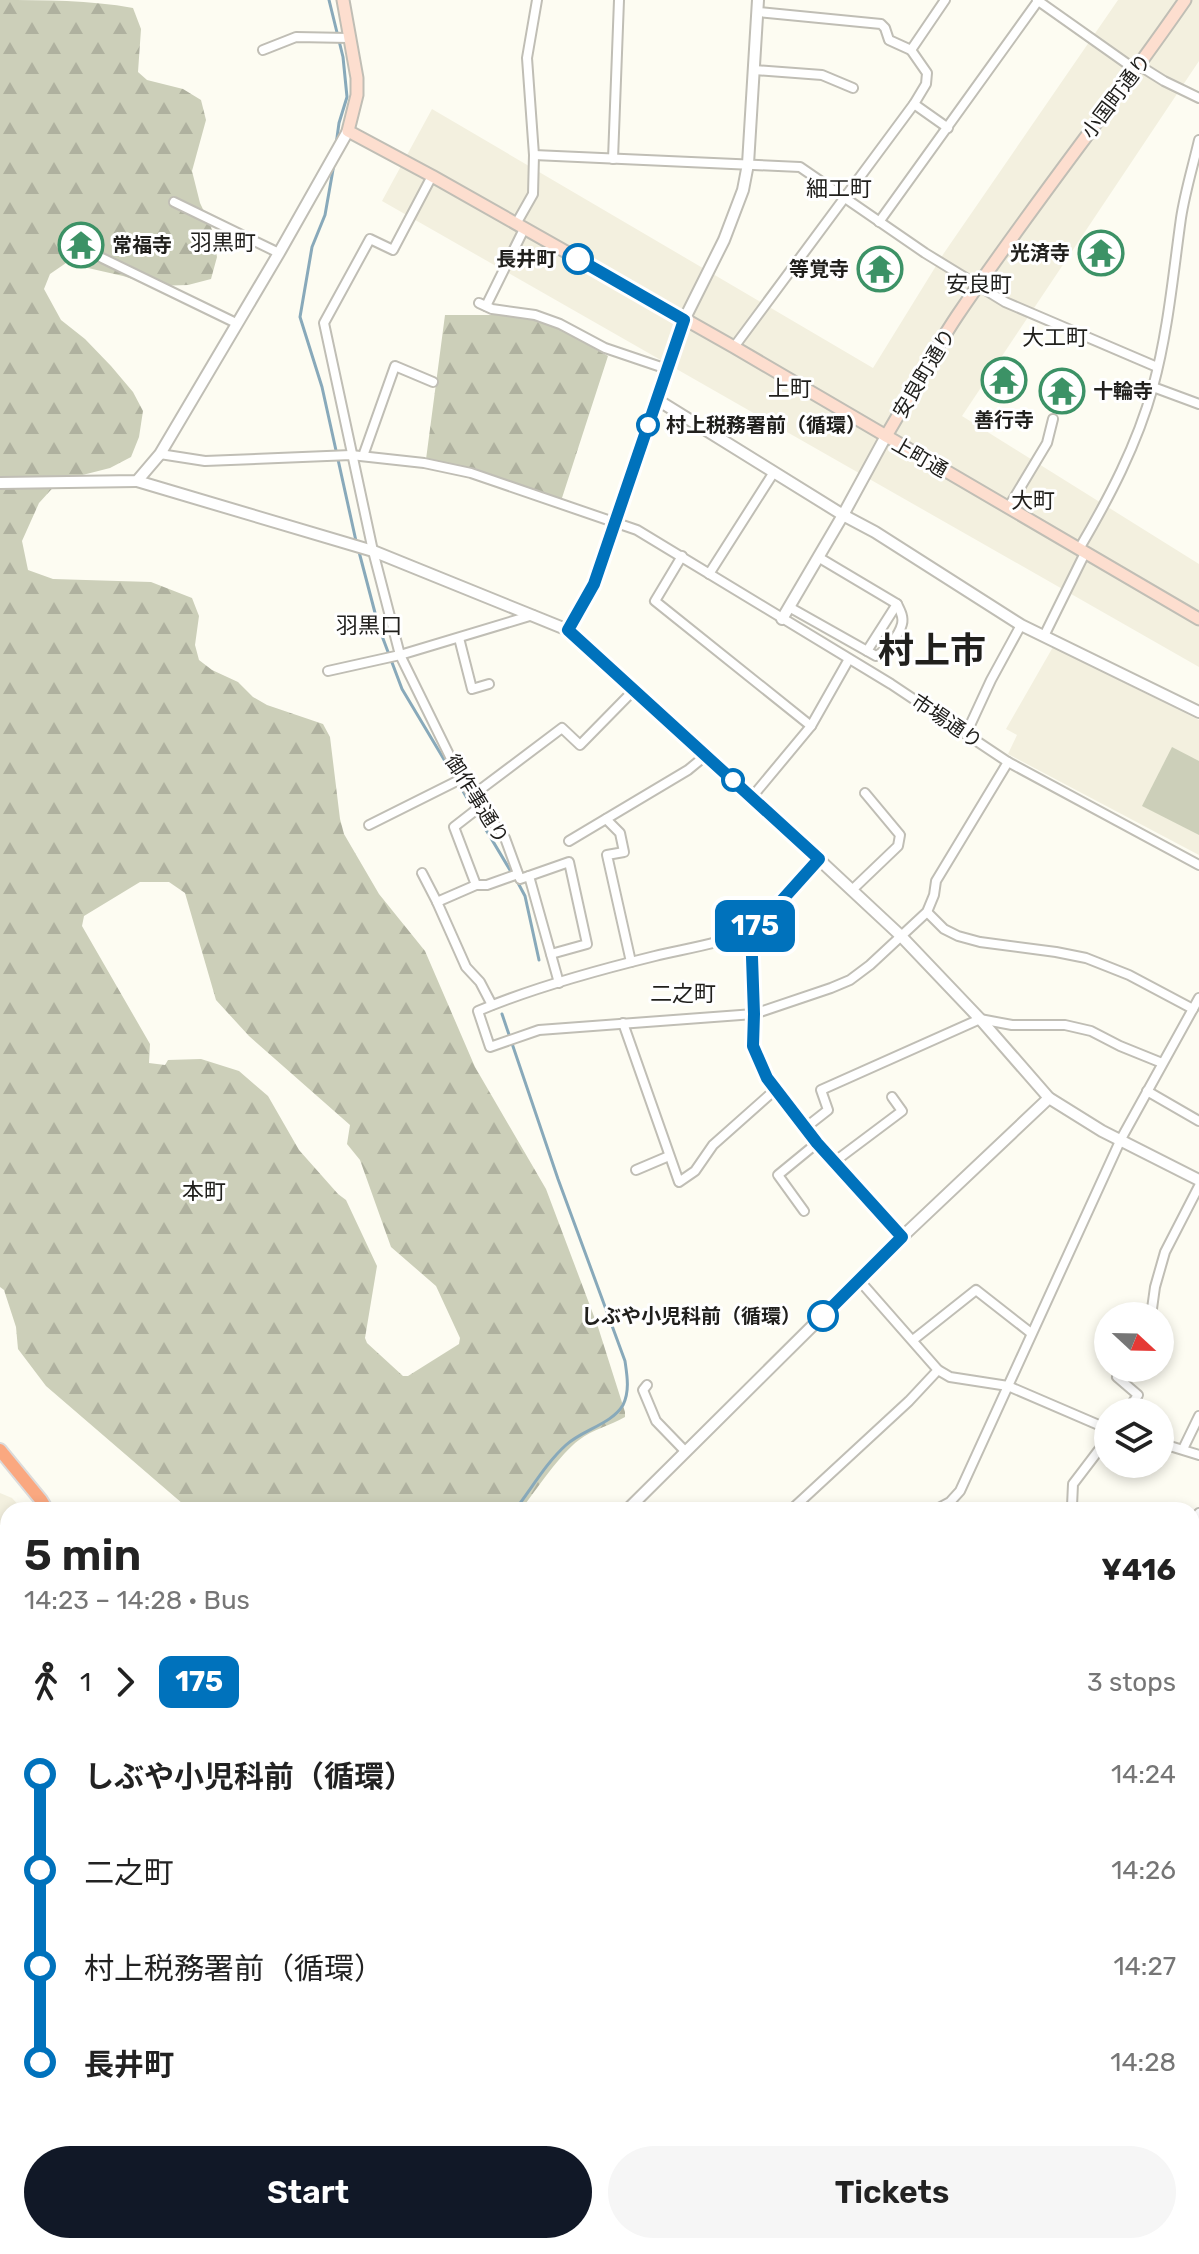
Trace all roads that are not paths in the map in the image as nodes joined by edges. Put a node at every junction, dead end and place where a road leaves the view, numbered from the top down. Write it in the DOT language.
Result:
graph roads {
  1 [pos="343,0"];
  2 [pos="537,0"];
  3 [pos="619,0"];
  4 [pos="758,0"];
  5 [pos="945,0"];
  6 [pos="1038,0"];
  7 [pos="1185,0"];
  8 [pos="758,12"];
  9 [pos="349,38"];
  10 [pos="263,50"];
  11 [pos="911,50"];
  12 [pos="1138,68"];
  13 [pos="754,70"];
  14 [pos="853,88"];
  15 [pos="1199,98"];
  16 [pos="914,104"];
  17 [pos="948,128"];
  18 [pos="348,131"];
  19 [pos="1199,140"];
  20 [pos="534,155"];
  21 [pos="613,159"];
  22 [pos="748,164"];
  23 [pos="432,176"];
  24 [pos="1044,191"];
  25 [pos="845,196"];
  26 [pos="174,202"];
  27 [pos="879,222"];
  28 [pos="520,226"];
  29 [pos="279,253"];
  30 [pos="102,258"];
  31 [pos="978,286"];
  32 [pos="684,320"];
  33 [pos="236,323"];
  34 [pos="734,347"];
  35 [pos="1157,367"];
  36 [pos="667,369"];
  37 [pos="433,382"];
  38 [pos="1153,387"];
  39 [pos="656,399"];
  40 [pos="1199,404"];
  41 [pos="1053,419"];
  42 [pos="886,436"];
  43 [pos="160,454"];
  44 [pos="351,455"];
  45 [pos="363,456"];
  46 [pos="774,472"];
  47 [pos="137,481"];
  48 [pos="0,483"];
  49 [pos="1008,508"];
  50 [pos="843,515"];
  51 [pos="617,523"];
  52 [pos="373,551"];
  53 [pos="1082,551"];
  54 [pos="682,556"];
  55 [pos="818,557"];
  56 [pos="709,574"];
  57 [pos="897,604"];
  58 [pos="789,607"];
  59 [pos="534,615"];
  60 [pos="782,619"];
  61 [pos="1199,619"];
  62 [pos="1021,625"];
  63 [pos="568,630"];
  64 [pos="1044,636"];
  65 [pos="459,638"];
  66 [pos="867,651"];
  67 [pos="400,655"];
  68 [pos="849,659"];
  69 [pos="328,671"];
  70 [pos="489,684"];
  71 [pos="633,691"];
  72 [pos="1199,712"];
  73 [pos="811,726"];
  74 [pos="966,734"];
  75 [pos="705,756"];
  76 [pos="1008,762"];
  77 [pos="461,779"];
  78 [pos="865,793"];
  79 [pos="473,795"];
  80 [pos="752,797"];
  81 [pos="481,806"];
  82 [pos="606,819"];
  83 [pos="369,825"];
  84 [pos="569,841"];
  85 [pos="819,859"];
  86 [pos="1199,865"];
  87 [pos="422,873"];
  88 [pos="518,874"];
  89 [pos="529,876"];
  90 [pos="476,885"];
  91 [pos="852,890"];
  92 [pos="437,902"];
  93 [pos="927,912"];
  94 [pos="751,929"];
  95 [pos="900,935"];
  96 [pos="551,954"];
  97 [pos="631,962"];
  98 [pos="559,983"];
  99 [pos="1199,998"];
  100 [pos="492,1005"];
  101 [pos="1193,1009"];
  102 [pos="754,1014"];
  103 [pos="980,1019"];
  104 [pos="623,1023"];
  105 [pos="1162,1063"];
  106 [pos="776,1089"];
  107 [pos="1147,1091"];
  108 [pos="892,1097"];
  109 [pos="1049,1098"];
  110 [pos="1199,1121"];
  111 [pos="805,1128"];
  112 [pos="1121,1139"];
  113 [pos="817,1143"];
  114 [pos="669,1156"];
  115 [pos="834,1162"];
  116 [pos="636,1170"];
  117 [pos="1199,1180"];
  118 [pos="1199,1186"];
  119 [pos="804,1211"];
  120 [pos="902,1237"];
  121 [pos="859,1280"];
  122 [pos="1153,1302"];
  123 [pos="1031,1333"];
  124 [pos="913,1340"];
  125 [pos="938,1370"];
  126 [pos="1123,1382"];
  127 [pos="647,1385"];
  128 [pos="1008,1386"];
  129 [pos="1136,1398"];
  130 [pos="1199,1416"];
  131 [pos="1094,1423"];
  132 [pos="1174,1447"];
  133 [pos="1183,1449"];
  134 [pos="0,1450"];
  135 [pos="685,1451"];
  136 [pos="1199,1455"];
  137 [pos="1094,1456"];
  138 [pos="42,1502"];
  139 [pos="635,1502"];
  140 [pos="800,1502"];
  141 [pos="950,1502"];
  142 [pos="1072,1502"];
  1 -- 9 [label="main road"];
  2 -- 20 [label="street"];
  3 -- 21 [label="street"];
  4 -- 8 [label="street"];
  5 -- 11 [label="street"];
  6 -- 12 [label="street"];
  6 -- 17 [label="street"];
  7 -- 12 [label="main road, 小国町通り"];
  8 -- 11 [label="street"];
  8 -- 13 [label="street"];
  9 -- 10 [label="street"];
  9 -- 18 [label="main road"];
  11 -- 16 [label="street"];
  12 -- 15 [label="street"];
  12 -- 24 [label="main road, 小国町通り"];
  13 -- 14 [label="street"];
  13 -- 22 [label="street"];
  16 -- 17 [label="street"];
  16 -- 25 [label="street"];
  17 -- 27 [label="street"];
  18 -- 23 [label="main road, 上町通"];
  18 -- 29 [label="street"];
  19 -- 35 [label="street"];
  20 -- 21 [label="street"];
  20 -- 28 [label="street"];
  21 -- 22 [label="street"];
  22 -- 25 [label="street"];
  22 -- 32 [label="street"];
  23 -- 28 [label="main road, 上町通"];
  23 -- 44 [label="street, 御作事通り"];
  24 -- 31 [label="main road, 安良町通り"];
  25 -- 27 [label="street"];
  25 -- 34 [label="street"];
  26 -- 29 [label="street"];
  27 -- 31 [label="street"];
  28 -- 32 [label="main road, 上町通"];
  28 -- 36 [label="street"];
  29 -- 33 [label="street"];
  30 -- 33 [label="street"];
  31 -- 35 [label="street"];
  31 -- 42 [label="main road, 安良町通り"];
  32 -- 34 [label="main road, 上町通"];
  32 -- 36 [label="street"];
  33 -- 43 [label="street"];
  34 -- 42 [label="main road, 上町通"];
  35 -- 38 [label="street"];
  36 -- 39 [label="street"];
  37 -- 45 [label="street"];
  38 -- 40 [label="street"];
  38 -- 53 [label="street"];
  39 -- 46 [label="street"];
  39 -- 51 [label="street"];
  41 -- 49 [label="street"];
  42 -- 49 [label="main road, 上町通"];
  42 -- 50 [label="street"];
  43 -- 44 [label="street, 市場通り"];
  43 -- 47 [label="street"];
  44 -- 45 [label="street, 市場通り"];
  44 -- 52 [label="street, 御作事通り"];
  45 -- 51 [label="street, 市場通り"];
  46 -- 50 [label="street"];
  46 -- 56 [label="street"];
  47 -- 48 [label="street"];
  47 -- 52 [label="street"];
  49 -- 53 [label="main road, 上町通"];
  50 -- 55 [label="street"];
  50 -- 62 [label="street"];
  51 -- 54 [label="street, 市場通り"];
  51 -- 63 [label="street"];
  52 -- 59 [label="street"];
  52 -- 67 [label="street, 御作事通り"];
  53 -- 61 [label="main road, 上町通"];
  53 -- 64 [label="street"];
  54 -- 56 [label="street, 市場通り"];
  54 -- 73 [label="street"];
  55 -- 57 [label="street"];
  55 -- 58 [label="street"];
  56 -- 60 [label="street, 市場通り"];
  57 -- 66 [label="street"];
  57 -- 66 [label="street"];
  58 -- 60 [label="street"];
  58 -- 66 [label="street"];
  59 -- 63 [label="street"];
  59 -- 65 [label="street"];
  60 -- 68 [label="street, 市場通り"];
  62 -- 64 [label="street"];
  62 -- 74 [label="street"];
  63 -- 71 [label="street"];
  64 -- 72 [label="street"];
  65 -- 67 [label="street"];
  65 -- 70 [label="street"];
  67 -- 69 [label="street"];
  67 -- 77 [label="street, 御作事通り"];
  68 -- 73 [label="street"];
  68 -- 74 [label="street, 市場通り"];
  71 -- 75 [label="street"];
  71 -- 79 [label="street"];
  73 -- 80 [label="street"];
  74 -- 76 [label="street, 市場通り"];
  75 -- 80 [label="street"];
  75 -- 82 [label="street"];
  76 -- 86 [label="street, 市場通り"];
  76 -- 93 [label="street"];
  77 -- 79 [label="street, 御作事通り"];
  77 -- 83 [label="street"];
  78 -- 91 [label="street"];
  79 -- 81 [label="street, 御作事通り"];
  80 -- 85 [label="street"];
  81 -- 88 [label="street, 御作事通り"];
  81 -- 90 [label="street"];
  82 -- 84 [label="street"];
  82 -- 97 [label="street"];
  85 -- 91 [label="street"];
  85 -- 94 [label="street"];
  87 -- 92 [label="street"];
  88 -- 89 [label="street"];
  88 -- 90 [label="street"];
  89 -- 96 [label="street"];
  89 -- 96 [label="street"];
  90 -- 92 [label="street"];
  91 -- 95 [label="street"];
  92 -- 100 [label="street"];
  93 -- 95 [label="street"];
  93 -- 101 [label="street"];
  94 -- 97 [label="street"];
  94 -- 102 [label="street"];
  95 -- 102 [label="street"];
  95 -- 103 [label="street"];
  96 -- 98 [label="street"];
  97 -- 98 [label="street"];
  98 -- 100 [label="street"];
  99 -- 101 [label="street"];
  100 -- 104 [label="street"];
  101 -- 105 [label="street"];
  102 -- 104 [label="street"];
  102 -- 106 [label="street"];
  103 -- 105 [label="street"];
  103 -- 109 [label="street"];
  103 -- 111 [label="street"];
  104 -- 114 [label="street"];
  105 -- 107 [label="street"];
  106 -- 111 [label="street"];
  106 -- 114 [label="street"];
  107 -- 110 [label="street"];
  107 -- 112 [label="street"];
  108 -- 115 [label="street"];
  109 -- 112 [label="street"];
  109 -- 120 [label="street"];
  111 -- 113 [label="street"];
  112 -- 117 [label="street"];
  112 -- 123 [label="street"];
  113 -- 115 [label="street"];
  113 -- 119 [label="street"];
  114 -- 116 [label="street"];
  115 -- 120 [label="street"];
  118 -- 122 [label="street"];
  120 -- 121 [label="street"];
  121 -- 124 [label="street"];
  121 -- 135 [label="street"];
  123 -- 124 [label="street"];
  123 -- 128 [label="street"];
  124 -- 125 [label="street"];
  125 -- 128 [label="street"];
  125 -- 140 [label="street"];
  126 -- 129 [label="street"];
  127 -- 135 [label="street"];
  128 -- 131 [label="street"];
  128 -- 141 [label="street"];
  130 -- 133 [label="street"];
  132 -- 133 [label="street"];
  133 -- 136 [label="street"];
  134 -- 138 [label="highway"];
  135 -- 139 [label="street"];
  137 -- 142 [label="street"];
}
